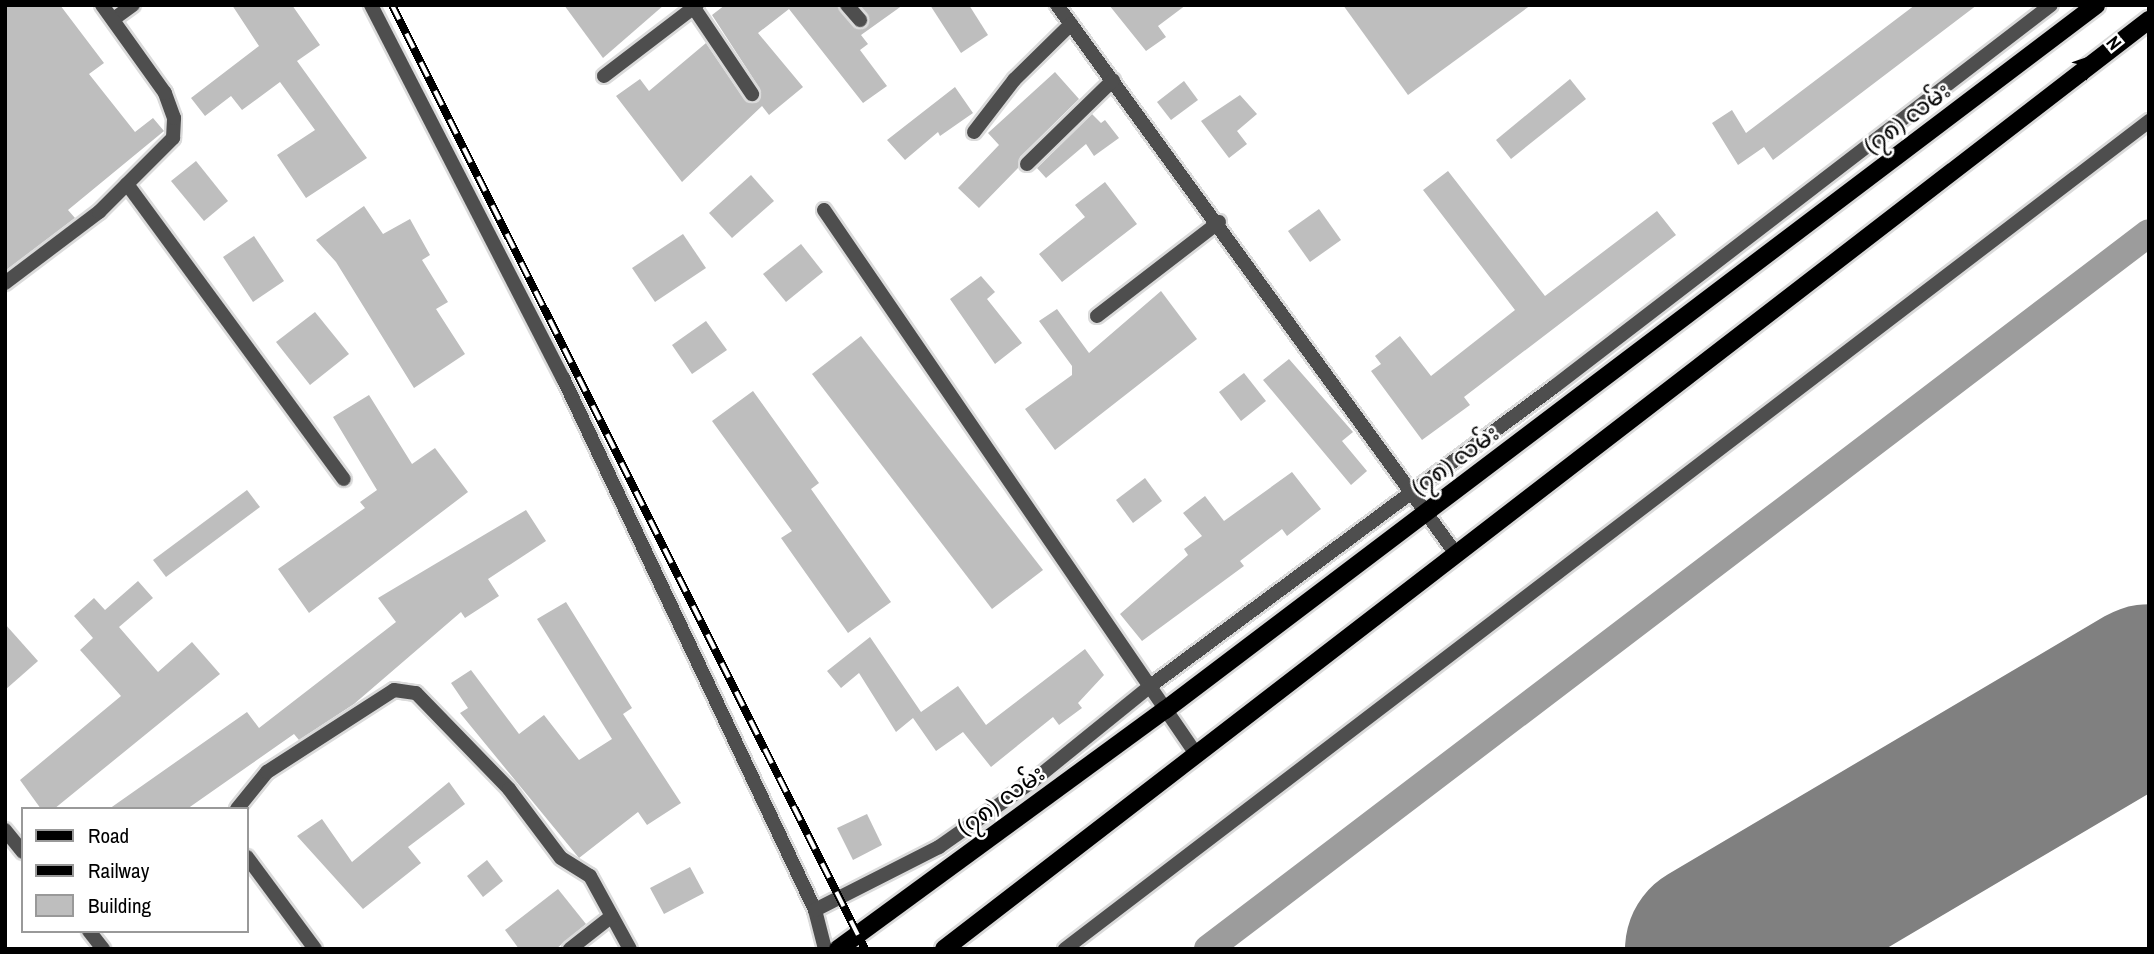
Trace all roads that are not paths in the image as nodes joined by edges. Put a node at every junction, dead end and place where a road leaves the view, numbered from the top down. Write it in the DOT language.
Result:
graph roads {
  1 [pos="102,5"];
  2 [pos="133,5"];
  3 [pos="371,5"];
  4 [pos="847,5"];
  5 [pos="1057,5"];
  6 [pos="2051,5"];
  7 [pos="2096,5"];
  8 [pos="696,7"];
  9 [pos="115,18"];
  10 [pos="860,20"];
  11 [pos="2149,20"];
  12 [pos="1071,24"];
  13 [pos="604,76"];
  14 [pos="1113,80"];
  15 [pos="752,94"];
  16 [pos="2149,121"];
  17 [pos="974,132"];
  18 [pos="1027,164"];
  19 [pos="127,184"];
  20 [pos="824,210"];
  21 [pos="1219,222"];
  22 [pos="5,283"];
  23 [pos="1097,316"];
  24 [pos="344,479"];
  25 [pos="1414,493"];
  26 [pos="1427,511"];
  27 [pos="1456,554"];
  28 [pos="1149,687"];
  29 [pos="1165,710"];
  30 [pos="1196,754"];
  31 [pos="238,807"];
  32 [pos="5,830"];
  33 [pos="21,850"];
  34 [pos="248,858"];
  35 [pos="815,910"];
  36 [pos="612,916"];
  37 [pos="91,933"];
  38 [pos="103,949"];
  39 [pos="315,949"];
  40 [pos="570,949"];
  41 [pos="630,949"];
  42 [pos="825,949"];
  43 [pos="838,949"];
  44 [pos="944,949"];
  45 [pos="1065,949"];
  1 -- 9 [label="street"];
  2 -- 9 [label="street"];
  3 -- 35 [label="street"];
  4 -- 10 [label="street"];
  5 -- 12 [label="street"];
  6 -- 25 [label="street"];
  7 -- 26 [label="main road, (၇၈) လမ်း"];
  8 -- 13 [label="street"];
  8 -- 15 [label="street"];
  9 -- 19 [label="street"];
  11 -- 27 [label="main road"];
  12 -- 14 [label="street"];
  12 -- 17 [label="street"];
  14 -- 18 [label="street"];
  14 -- 21 [label="street"];
  16 -- 45 [label="street"];
  19 -- 22 [label="street"];
  19 -- 24 [label="street"];
  20 -- 28 [label="street"];
  21 -- 23 [label="street"];
  21 -- 25 [label="street"];
  25 -- 26 [label="street"];
  25 -- 28 [label="street"];
  26 -- 27 [label="street"];
  26 -- 29 [label="main road, (၇၈) လမ်း"];
  27 -- 30 [label="main road"];
  28 -- 29 [label="street"];
  28 -- 35 [label="street"];
  29 -- 30 [label="street"];
  29 -- 43 [label="main road, (၇၈) လမ်း"];
  30 -- 44 [label="main road"];
  31 -- 36 [label="street"];
  32 -- 33 [label="street"];
  34 -- 39 [label="street"];
  35 -- 42 [label="street"];
  36 -- 40 [label="street"];
  36 -- 41 [label="street"];
  37 -- 38 [label="street"];
}
